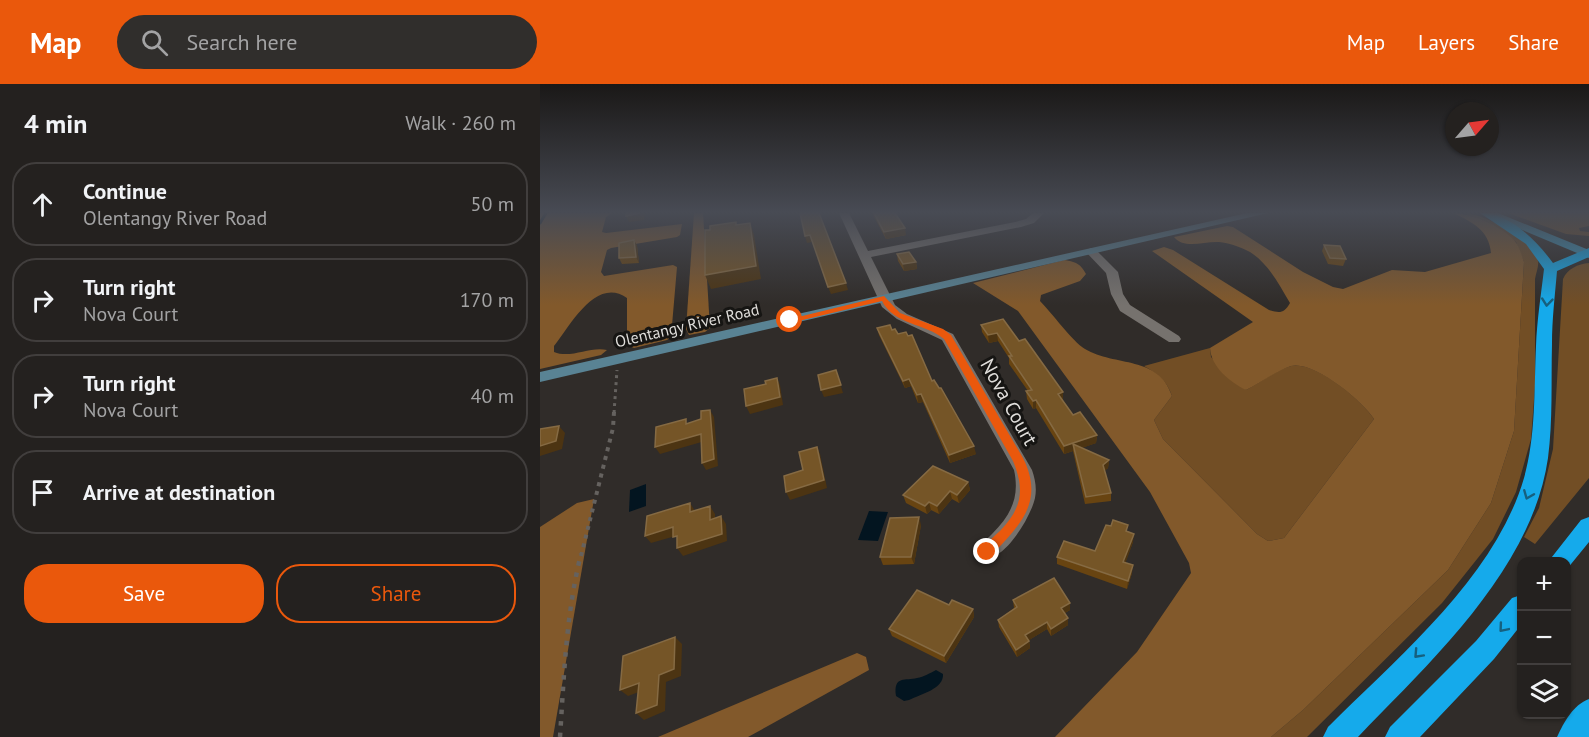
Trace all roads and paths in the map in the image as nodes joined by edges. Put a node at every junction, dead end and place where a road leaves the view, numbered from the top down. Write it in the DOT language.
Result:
graph roads {
  1 [pos="859,243"];
  2 [pos="923,243"];
  3 [pos="1125,243"];
  4 [pos="1532,243"];
  5 [pos="1564,243"];
  6 [pos="1091,251"];
  7 [pos="1588,253"];
  8 [pos="864,255"];
  9 [pos="1551,269"];
  10 [pos="884,299"];
  11 [pos="1174,339"];
  12 [pos="618,360"];
  13 [pos="540,377"];
  14 [pos="1589,526"];
  15 [pos="987,552"];
  16 [pos="1562,557"];
  17 [pos="1517,611"];
  18 [pos="1589,713"];
  19 [pos="560,737"];
  20 [pos="1338,737"];
  21 [pos="1400,737"];
  22 [pos="1572,737"];
  1 -- 8 [label="street"];
  2 -- 8 [label="street"];
  3 -- 6 [label="main road, Olentangy River Road"];
  4 -- 9 [label="highway"];
  5 -- 7 [label="main road"];
  6 -- 10 [label="main road, Olentangy River Road"];
  6 -- 11 [label="street"];
  7 -- 9 [label="highway"];
  8 -- 10 [label="street"];
  9 -- 20 [label="highway, one-way"];
  10 -- 12 [label="main road, Olentangy River Road"];
  10 -- 15 [label="street, Nova Court"];
  12 -- 13 [label="main road, Olentangy River Road"];
  12 -- 19 [label="path"];
  14 -- 16 [label="highway"];
  17 -- 21 [label="highway, one-way"];
  18 -- 22 [label="highway"];
}
